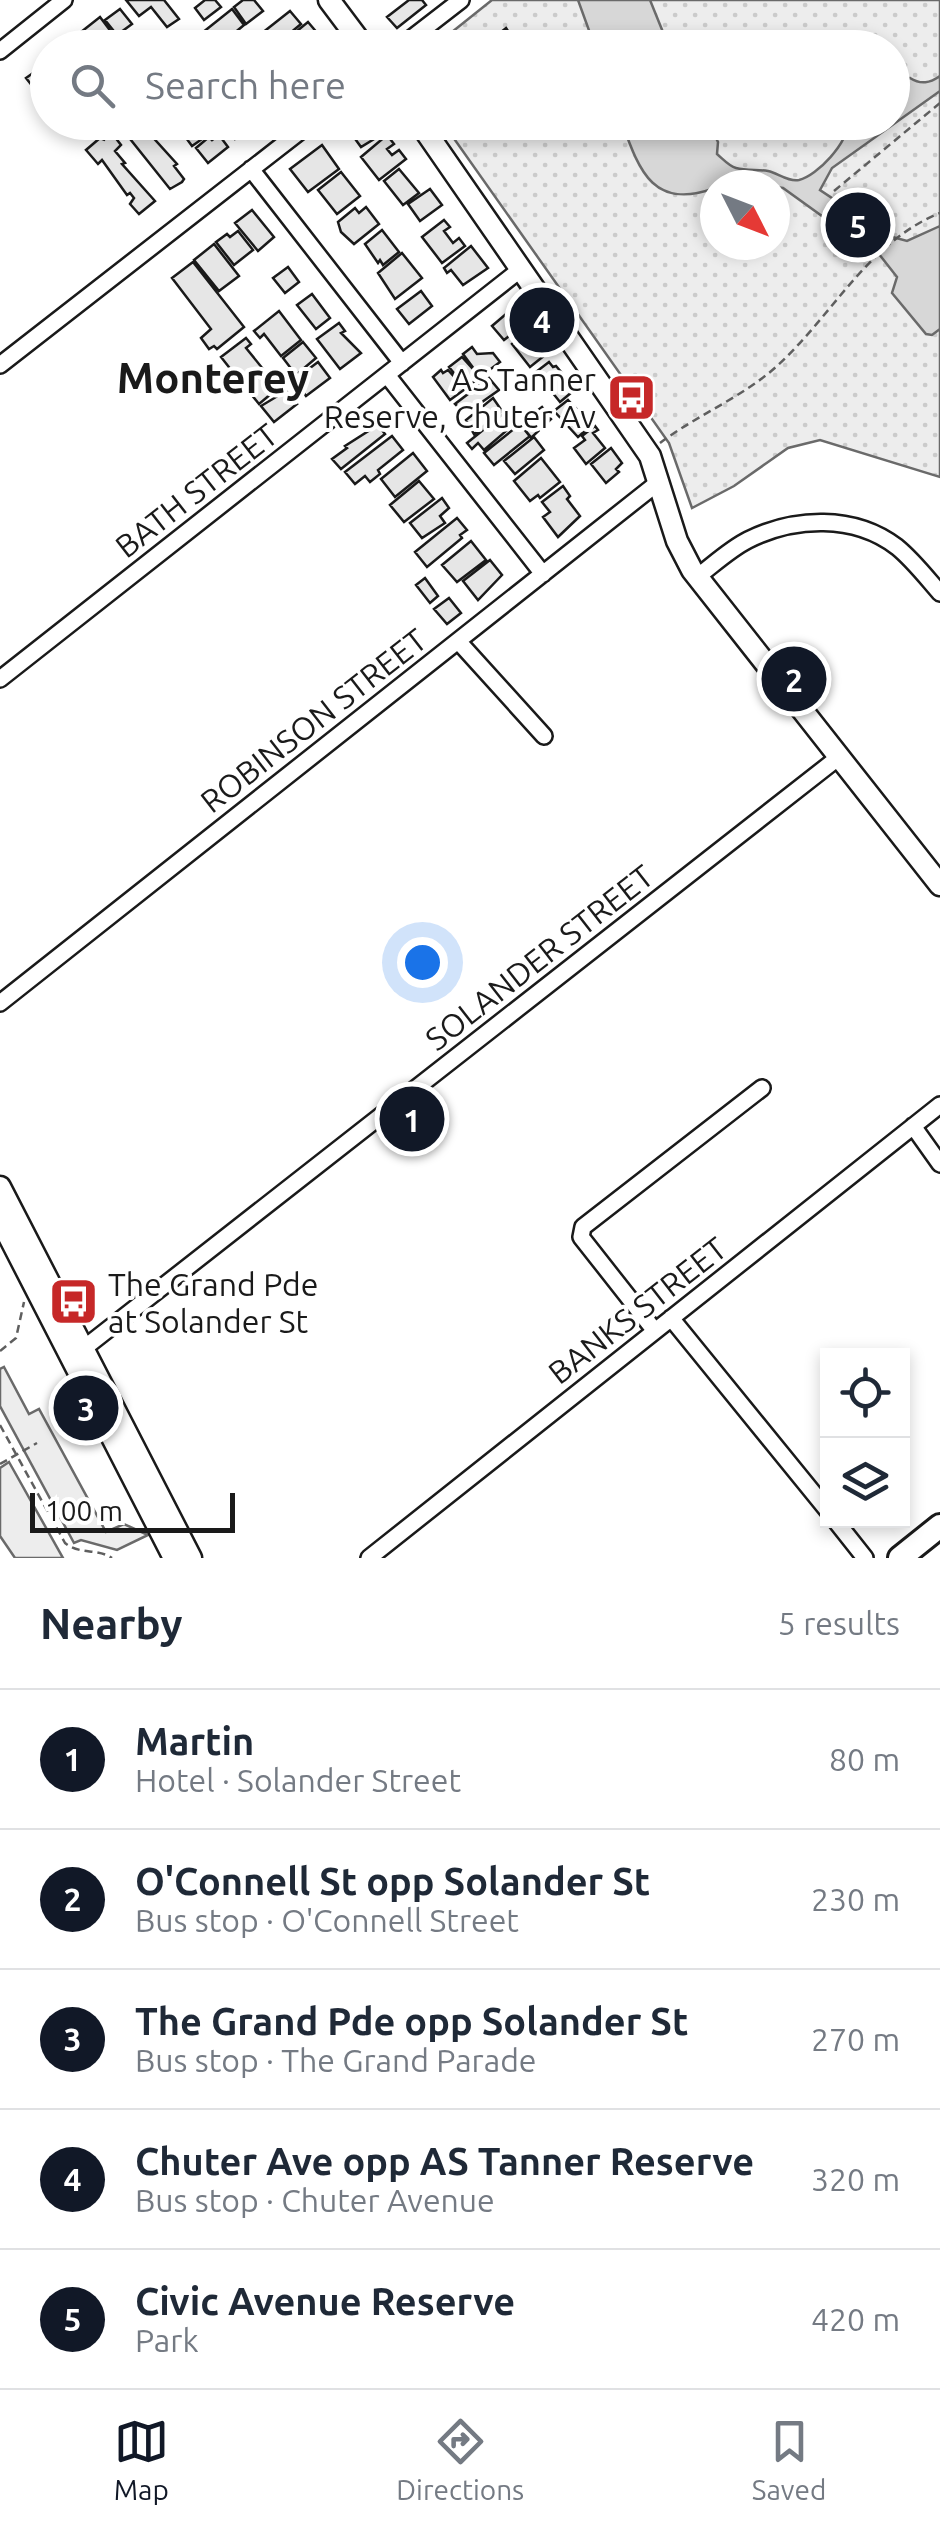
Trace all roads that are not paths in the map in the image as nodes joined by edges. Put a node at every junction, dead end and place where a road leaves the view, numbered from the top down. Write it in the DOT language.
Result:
graph roads {
  1 [pos="64,0"];
  2 [pos="329,0"];
  3 [pos="461,0"];
  4 [pos="352,30"];
  5 [pos="422,30"];
  6 [pos="0,51"];
  7 [pos="289,140"];
  8 [pos="431,140"];
  9 [pos="251,169"];
  10 [pos="521,269"];
  11 [pos="402,363"];
  12 [pos="0,365"];
  13 [pos="387,375"];
  14 [pos="660,481"];
  15 [pos="543,574"];
  16 [pos="697,578"];
  17 [pos="940,592"];
  18 [pos="458,641"];
  19 [pos="0,679"];
  20 [pos="544,736"];
  21 [pos="839,758"];
  22 [pos="940,885"];
  23 [pos="0,1003"];
  24 [pos="762,1088"];
  25 [pos="940,1105"];
  26 [pos="913,1126"];
  27 [pos="940,1164"];
  28 [pos="0,1187"];
  29 [pos="0,1219"];
  30 [pos="670,1318"];
  31 [pos="656,1330"];
  32 [pos="83,1349"];
  33 [pos="820,1501"];
  34 [pos="940,1526"];
  35 [pos="842,1528"];
  36 [pos="940,1544"];
  37 [pos="174,1558"];
  38 [pos="190,1558"];
  39 [pos="368,1558"];
  40 [pos="866,1558"];
  41 [pos="900,1558"];
  42 [pos="922,1558"];
  1 -- 6 [label="street"];
  2 -- 4 [label="main road"];
  3 -- 5 [label="street"];
  7 -- 9 [label="street"];
  8 -- 10 [label="main road"];
  9 -- 11 [label="street"];
  9 -- 12 [label="street"];
  10 -- 11 [label="street, BATH STREET"];
  10 -- 14 [label="main road"];
  11 -- 13 [label="street, BATH STREET"];
  13 -- 15 [label="street"];
  13 -- 19 [label="street, BATH STREET"];
  14 -- 15 [label="street, ROBINSON STREET"];
  14 -- 16 [label="main road"];
  15 -- 18 [label="street, ROBINSON STREET"];
  16 -- 17 [label="street"];
  16 -- 21 [label="main road"];
  18 -- 20 [label="street"];
  18 -- 23 [label="street, ROBINSON STREET"];
  21 -- 22 [label="main road"];
  21 -- 32 [label="street, SOLANDER STREET"];
  24 -- 31 [label="street"];
  25 -- 26 [label="street, BANKS STREET"];
  26 -- 27 [label="street"];
  26 -- 30 [label="street, BANKS STREET"];
  28 -- 32 [label="main road"];
  29 -- 37 [label="main road"];
  30 -- 31 [label="street, BANKS STREET"];
  30 -- 33 [label="street"];
  31 -- 39 [label="street, BANKS STREET"];
  32 -- 38 [label="main road"];
  34 -- 41 [label="highway"];
  35 -- 40 [label="street"];
  36 -- 42 [label="highway"];
}
